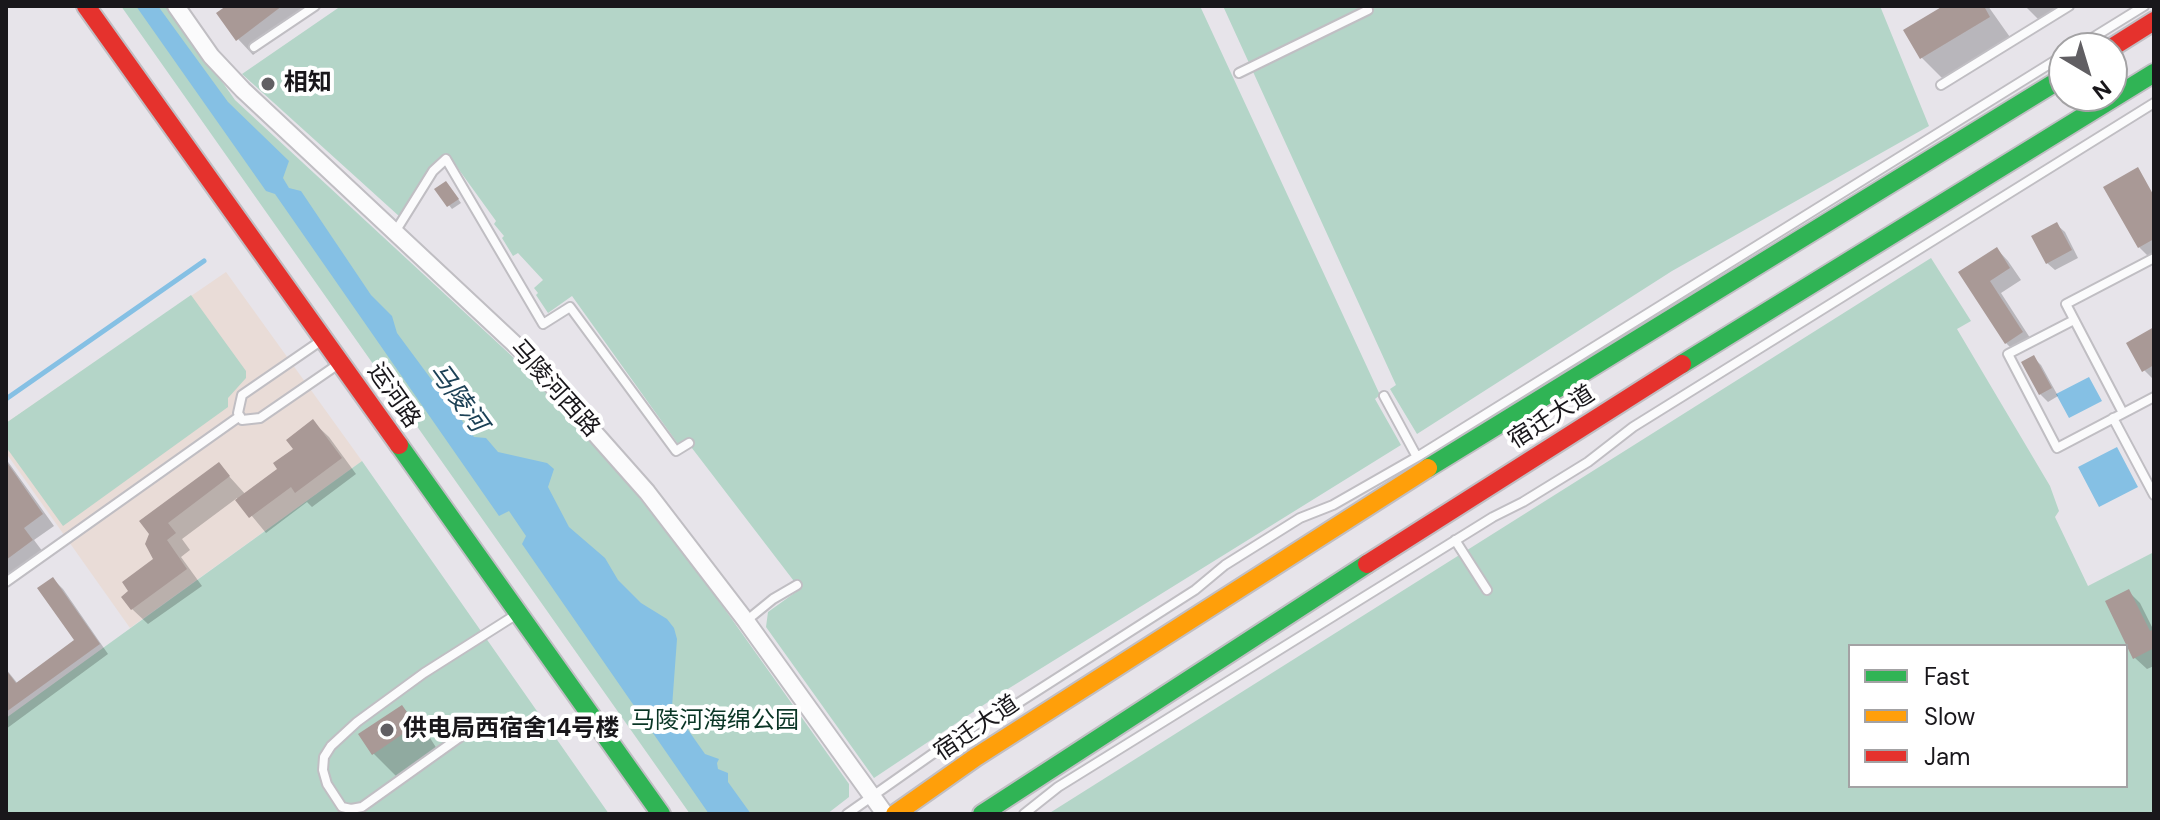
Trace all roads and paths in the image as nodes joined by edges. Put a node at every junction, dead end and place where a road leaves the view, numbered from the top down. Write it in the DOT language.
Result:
graph roads {
  1 [pos="86,6"];
  2 [pos="176,6"];
  3 [pos="315,6"];
  4 [pos="2069,6"];
  5 [pos="2144,6"];
  6 [pos="1368,10"];
  7 [pos="2154,21"];
  8 [pos="2102,32"];
  9 [pos="2128,37"];
  10 [pos="254,47"];
  11 [pos="2048,65"];
  12 [pos="1239,73"];
  13 [pos="2154,73"];
  14 [pos="1941,85"];
  15 [pos="2048,87"];
  16 [pos="2154,103"];
  17 [pos="395,232"];
  18 [pos="2154,258"];
  19 [pos="2074,320"];
  20 [pos="323,339"];
  21 [pos="340,363"];
  22 [pos="1384,396"];
  23 [pos="2154,397"];
  24 [pos="2123,413"];
  25 [pos="240,416"];
  26 [pos="2113,418"];
  27 [pos="689,443"];
  28 [pos="1417,457"];
  29 [pos="2154,495"];
  30 [pos="1455,540"];
  31 [pos="6,582"];
  32 [pos="797,585"];
  33 [pos="1487,590"];
  34 [pos="518,614"];
  35 [pos="746,621"];
  36 [pos="481,722"];
  37 [pos="871,795"];
  38 [pos="661,814"];
  39 [pos="847,814"];
  40 [pos="885,814"];
  41 [pos="895,814"];
  42 [pos="982,814"];
  43 [pos="1024,814"];
  1 -- 20 [label="main road, 运河路"];
  2 -- 17 [label="street, 马陵河西路"];
  3 -- 10 [label="lane"];
  4 -- 14 [label="lane"];
  5 -- 8 [label="lane"];
  6 -- 12 [label="lane"];
  7 -- 9 [label="main road"];
  11 -- 28 [label="lane"];
  13 -- 42 [label="main road, 宿迁大道"];
  15 -- 41 [label="main road, 宿迁大道"];
  16 -- 30 [label="lane"];
  17 -- 27 [label="lane"];
  17 -- 35 [label="street, 马陵河西路"];
  18 -- 19 [label="lane"];
  19 -- 24 [label="lane"];
  19 -- 26 [label="lane"];
  20 -- 21 [label="main road, 运河路"];
  20 -- 25 [label="lane"];
  21 -- 25 [label="lane"];
  21 -- 34 [label="main road, 运河路"];
  22 -- 28 [label="lane"];
  23 -- 24 [label="lane"];
  24 -- 26 [label="lane"];
  25 -- 31 [label="lane"];
  26 -- 29 [label="lane"];
  28 -- 37 [label="lane"];
  30 -- 33 [label="lane"];
  30 -- 43 [label="lane"];
  32 -- 35 [label="lane"];
  34 -- 36 [label="lane"];
  34 -- 38 [label="main road, 运河路"];
  35 -- 37 [label="street, 马陵河西路"];
  37 -- 39 [label="lane"];
  37 -- 40 [label="street, 马陵河西路"];
}
